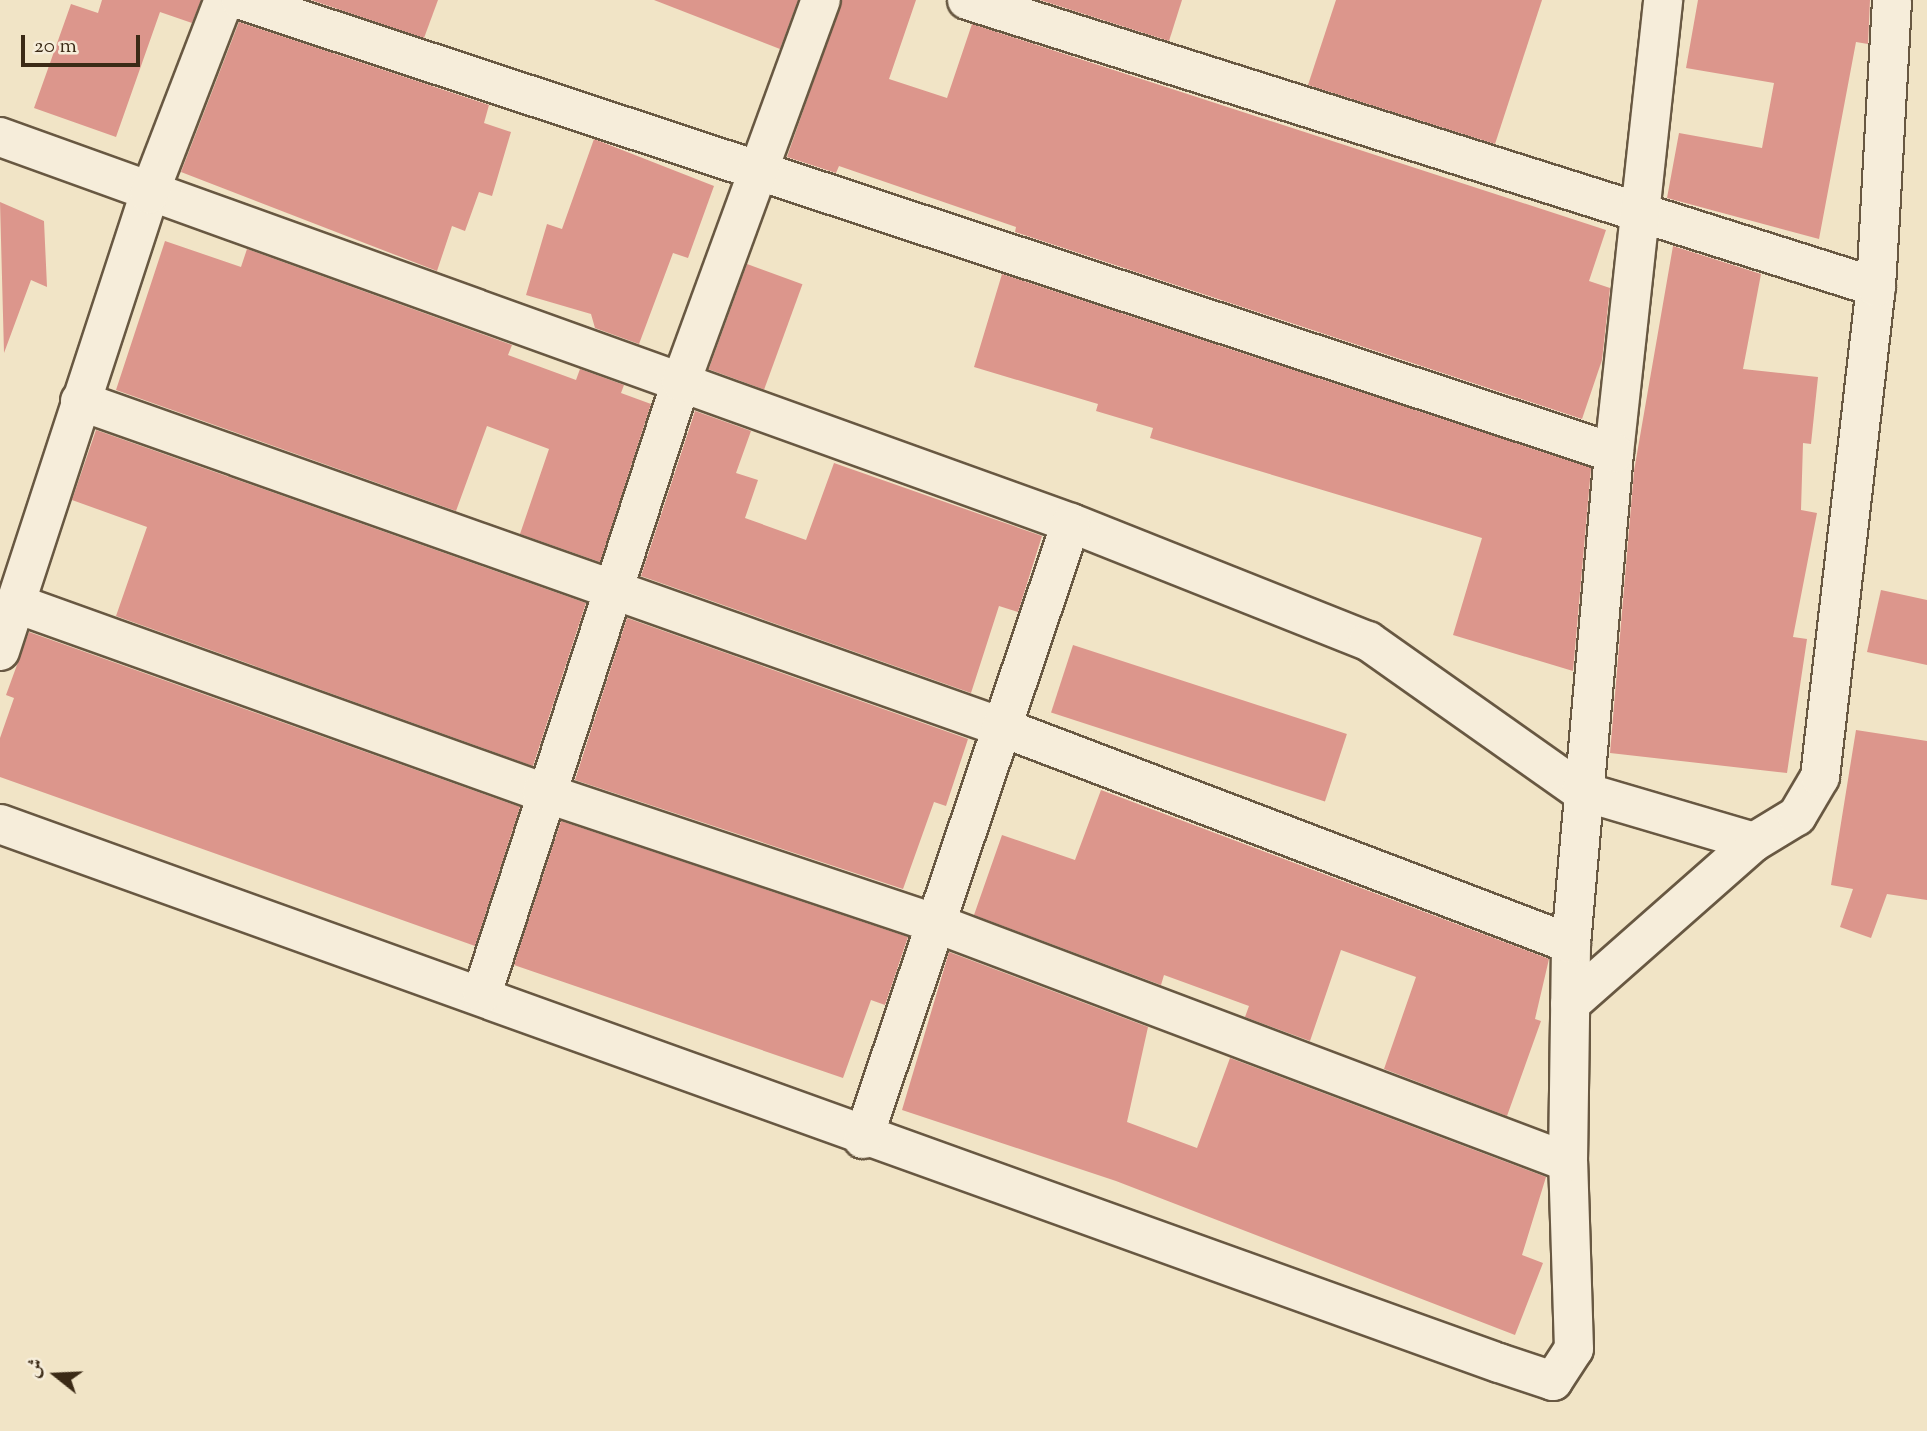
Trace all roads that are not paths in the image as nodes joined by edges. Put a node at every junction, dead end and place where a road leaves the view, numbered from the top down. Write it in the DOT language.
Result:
graph roads {
  1 [pos="224,0"];
  2 [pos="241,0"];
  3 [pos="821,0"];
  4 [pos="967,0"];
  5 [pos="1663,0"];
  6 [pos="1892,0"];
  7 [pos="0,137"];
  8 [pos="761,174"];
  9 [pos="149,194"];
  10 [pos="1639,211"];
  11 [pos="1876,287"];
  12 [pos="681,382"];
  13 [pos="80,401"];
  14 [pos="1614,453"];
  15 [pos="1071,523"];
  16 [pos="615,591"];
  17 [pos="17,604"];
  18 [pos="0,651"];
  19 [pos="1001,727"];
  20 [pos="1581,791"];
  21 [pos="542,792"];
  22 [pos="0,824"];
  23 [pos="1754,842"];
  24 [pos="940,925"];
  25 [pos="1571,944"];
  26 [pos="482,994"];
  27 [pos="1570,1004"];
  28 [pos="863,1139"];
  29 [pos="1567,1162"];
  1 -- 9 [label="street"];
  2 -- 8 [label="street"];
  3 -- 8 [label="street"];
  4 -- 10 [label="street"];
  5 -- 10 [label="street"];
  6 -- 11 [label="street"];
  7 -- 9 [label="street"];
  8 -- 12 [label="street"];
  8 -- 14 [label="street"];
  9 -- 12 [label="street"];
  9 -- 13 [label="street"];
  10 -- 11 [label="street"];
  10 -- 14 [label="street"];
  11 -- 23 [label="street"];
  12 -- 15 [label="street"];
  12 -- 16 [label="street"];
  13 -- 16 [label="street"];
  13 -- 17 [label="street"];
  14 -- 20 [label="street"];
  15 -- 19 [label="street"];
  15 -- 20 [label="street"];
  16 -- 19 [label="street"];
  16 -- 21 [label="street"];
  17 -- 18 [label="street"];
  17 -- 21 [label="street"];
  19 -- 24 [label="street"];
  19 -- 25 [label="street"];
  20 -- 23 [label="street"];
  20 -- 25 [label="street"];
  21 -- 24 [label="street"];
  21 -- 26 [label="street"];
  22 -- 26 [label="street"];
  23 -- 27 [label="street"];
  24 -- 28 [label="street"];
  24 -- 29 [label="street"];
  25 -- 27 [label="street"];
  26 -- 28 [label="street"];
  27 -- 29 [label="street"];
  28 -- 29 [label="street"];
}
